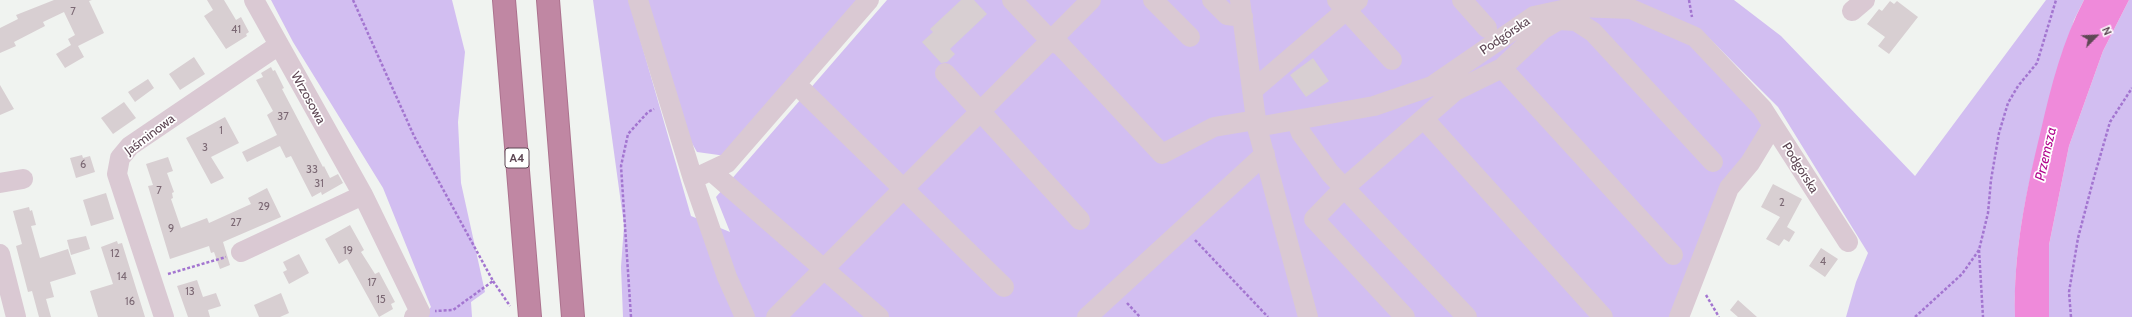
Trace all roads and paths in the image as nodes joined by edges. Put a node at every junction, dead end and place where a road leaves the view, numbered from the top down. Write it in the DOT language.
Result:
graph roads {
  1 [pos="254,0"];
  2 [pos="353,0"];
  3 [pos="504,0"];
  4 [pos="548,0"];
  5 [pos="638,0"];
  6 [pos="869,0"];
  7 [pos="1012,0"];
  8 [pos="1091,0"];
  9 [pos="1153,0"];
  10 [pos="1212,0"];
  11 [pos="1462,0"];
  12 [pos="2056,0"];
  13 [pos="1347,4"];
  14 [pos="1242,8"];
  15 [pos="1487,28"];
  16 [pos="1190,37"];
  17 [pos="1050,40"];
  18 [pos="278,45"];
  19 [pos="1392,60"];
  20 [pos="1502,68"];
  21 [pos="945,73"];
  22 [pos="796,84"];
  23 [pos="2132,88"];
  24 [pos="1253,90"];
  25 [pos="668,100"];
  26 [pos="980,111"];
  27 [pos="1424,118"];
  28 [pos="1296,120"];
  29 [pos="1257,123"];
  30 [pos="1773,125"];
  31 [pos="1265,154"];
  32 [pos="1713,162"];
  33 [pos="711,171"];
  34 [pos="23,180"];
  35 [pos="692,180"];
  36 [pos="0,183"];
  37 [pos="1344,188"];
  38 [pos="903,189"];
  39 [pos="363,195"];
  40 [pos="1080,220"];
  41 [pos="1184,228"];
  42 [pos="1848,242"];
  43 [pos="1980,250"];
  44 [pos="241,252"];
  45 [pos="0,254"];
  46 [pos="1673,255"];
  47 [pos="824,269"];
  48 [pos="152,279"];
  49 [pos="493,280"];
  50 [pos="1004,287"];
  51 [pos="510,306"];
  52 [pos="417,314"];
  53 [pos="1304,314"];
  54 [pos="16,317"];
  55 [pos="164,317"];
  56 [pos="530,317"];
  57 [pos="573,317"];
  58 [pos="632,317"];
  59 [pos="745,317"];
  60 [pos="776,317"];
  61 [pos="879,317"];
  62 [pos="1088,317"];
  63 [pos="1268,317"];
  64 [pos="1405,317"];
  65 [pos="1467,317"];
  66 [pos="1603,317"];
  67 [pos="1679,317"];
  68 [pos="1915,317"];
  69 [pos="1984,317"];
  70 [pos="2071,317"];
  1 -- 18 [label="street, Wrzosowa"];
  2 -- 49 [label="path"];
  3 -- 56 [label="highway, A4"];
  4 -- 57 [label="highway"];
  5 -- 25 [label="street"];
  6 -- 22 [label="street"];
  7 -- 17 [label="street"];
  8 -- 17 [label="street"];
  9 -- 16 [label="street"];
  10 -- 14 [label="street"];
  11 -- 15 [label="street"];
  12 -- 43 [label="path"];
  13 -- 19 [label="street"];
  13 -- 24 [label="street"];
  14 -- 24 [label="street"];
  17 -- 26 [label="street"];
  17 -- 29 [label="street, Podgórska"];
  18 -- 39 [label="street, Wrzosowa"];
  18 -- 48 [label="street, Jaśminowa"];
  20 -- 27 [label="street"];
  20 -- 32 [label="street"];
  20 -- 46 [label="street"];
  21 -- 26 [label="street"];
  22 -- 33 [label="street"];
  22 -- 38 [label="street"];
  23 -- 70 [label="path"];
  24 -- 29 [label="street"];
  25 -- 35 [label="street"];
  25 -- 58 [label="path"];
  26 -- 38 [label="street"];
  26 -- 40 [label="street"];
  27 -- 37 [label="street"];
  27 -- 66 [label="street"];
  28 -- 29 [label="street, Podgórska"];
  28 -- 30 [label="street, Podgórska"];
  28 -- 37 [label="street"];
  29 -- 31 [label="street"];
  30 -- 42 [label="street, Podgórska"];
  30 -- 67 [label="street"];
  31 -- 41 [label="street"];
  31 -- 53 [label="street"];
  33 -- 35 [label="street"];
  33 -- 47 [label="street"];
  34 -- 36 [label="street"];
  35 -- 59 [label="street"];
  37 -- 64 [label="street"];
  37 -- 65 [label="street"];
  38 -- 47 [label="street"];
  38 -- 50 [label="street"];
  39 -- 44 [label="street"];
  39 -- 52 [label="street, Wrzosowa"];
  41 -- 62 [label="street"];
  41 -- 63 [label="path"];
  43 -- 68 [label="path"];
  43 -- 69 [label="path"];
  44 -- 48 [label="path"];
  45 -- 54 [label="street"];
  47 -- 60 [label="street"];
  47 -- 61 [label="street"];
  48 -- 55 [label="street, Jaśminowa"];
  49 -- 51 [label="path"];
  49 -- 52 [label="path"];
}
